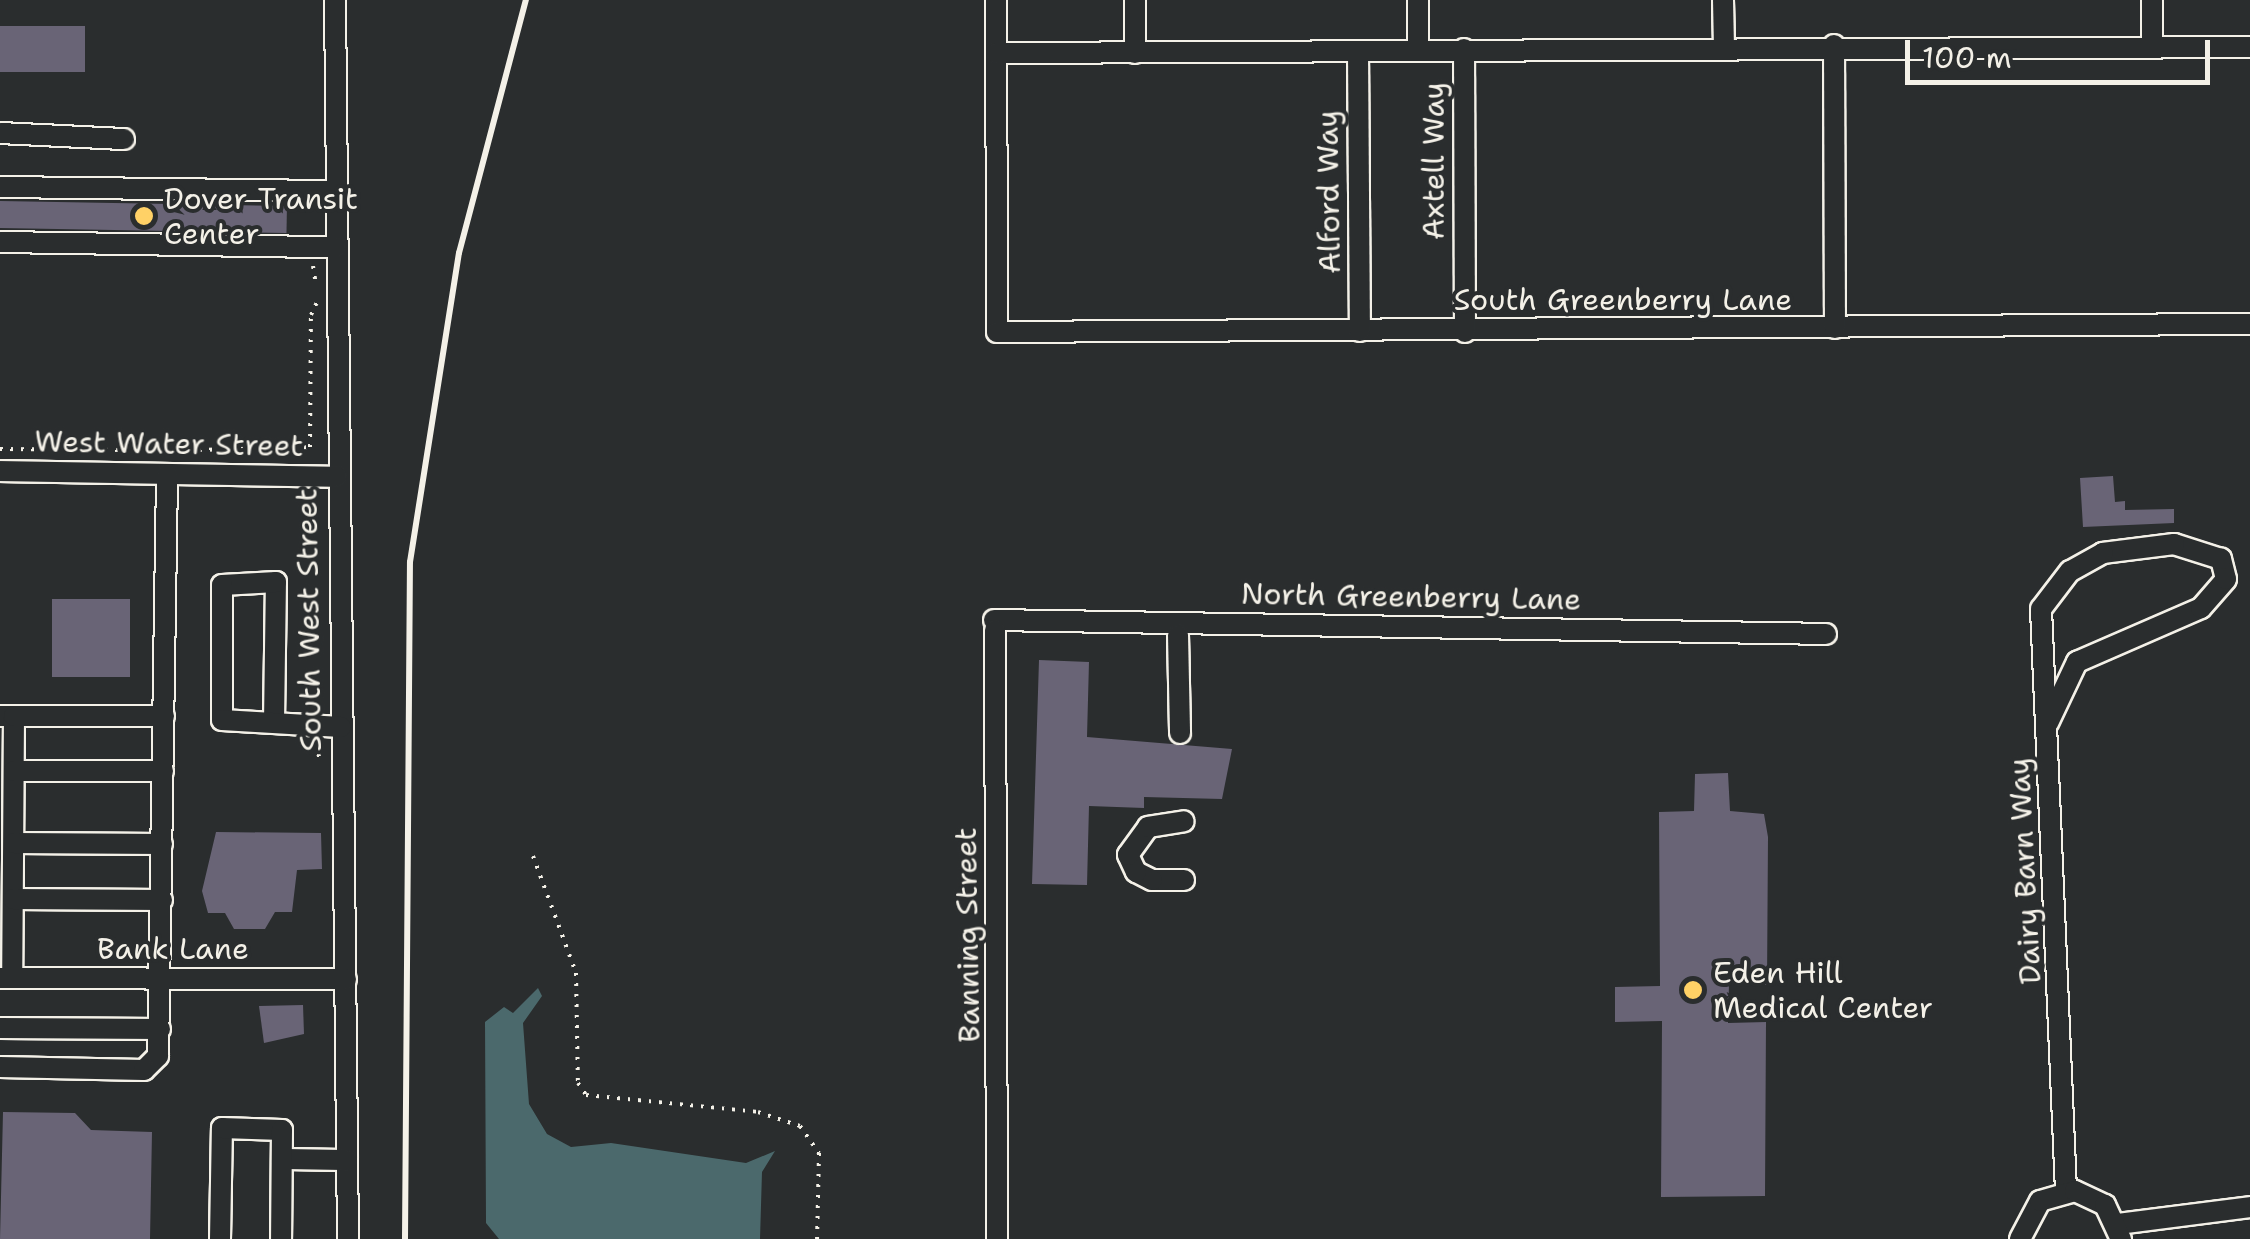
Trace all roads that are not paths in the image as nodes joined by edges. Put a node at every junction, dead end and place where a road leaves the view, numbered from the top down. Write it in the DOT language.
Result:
graph roads {
  1 [pos="335,0"];
  2 [pos="996,0"];
  3 [pos="1135,0"];
  4 [pos="1418,0"];
  5 [pos="1723,0"];
  6 [pos="2152,0"];
  7 [pos="1834,45"];
  8 [pos="1724,46"];
  9 [pos="2152,46"];
  10 [pos="2250,47"];
  11 [pos="1464,49"];
  12 [pos="1418,50"];
  13 [pos="1358,52"];
  14 [pos="996,53"];
  15 [pos="1135,53"];
  16 [pos="0,132"];
  17 [pos="124,140"];
  18 [pos="0,188"];
  19 [pos="336,192"];
  20 [pos="0,242"];
  21 [pos="336,248"];
  22 [pos="2250,324"];
  23 [pos="1835,328"];
  24 [pos="1360,331"];
  25 [pos="1466,332"];
  26 [pos="0,471"];
  27 [pos="167,474"];
  28 [pos="337,477"];
  29 [pos="994,625"];
  30 [pos="1178,634"];
  31 [pos="1826,634"];
  32 [pos="7,716"];
  33 [pos="164,716"];
  34 [pos="274,722"];
  35 [pos="2048,724"];
  36 [pos="341,728"];
  37 [pos="1180,733"];
  38 [pos="14,770"];
  39 [pos="163,771"];
  40 [pos="1184,821"];
  41 [pos="14,843"];
  42 [pos="162,844"];
  43 [pos="1184,880"];
  44 [pos="13,899"];
  45 [pos="162,900"];
  46 [pos="6,978"];
  47 [pos="160,978"];
  48 [pos="346,980"];
  49 [pos="0,1028"];
  50 [pos="160,1028"];
  51 [pos="0,1068"];
  52 [pos="282,1159"];
  53 [pos="347,1160"];
  54 [pos="2066,1192"];
  55 [pos="2250,1207"];
  56 [pos="2119,1231"];
  57 [pos="220,1239"];
  58 [pos="281,1239"];
  59 [pos="348,1239"];
  60 [pos="997,1239"];
  61 [pos="2020,1239"];
  1 -- 19 [label="street, South West Street"];
  2 -- 14 [label="street"];
  3 -- 15 [label="street"];
  4 -- 12 [label="street"];
  5 -- 8 [label="street"];
  6 -- 9 [label="street"];
  7 -- 8 [label="street"];
  7 -- 9 [label="street"];
  7 -- 23 [label="street"];
  8 -- 11 [label="street"];
  9 -- 10 [label="street"];
  11 -- 12 [label="street"];
  11 -- 25 [label="street, Axtell Way"];
  12 -- 13 [label="street"];
  13 -- 15 [label="street"];
  13 -- 24 [label="street, Alford Way"];
  14 -- 15 [label="street"];
  14 -- 24 [label="street, South Greenberry Lane"];
  16 -- 17 [label="street"];
  18 -- 19 [label="street"];
  19 -- 21 [label="street, South West Street"];
  20 -- 21 [label="street"];
  21 -- 28 [label="street, South West Street"];
  22 -- 23 [label="street, South Greenberry Lane"];
  23 -- 25 [label="street, South Greenberry Lane"];
  24 -- 25 [label="street, South Greenberry Lane"];
  26 -- 27 [label="street, West Water Street"];
  27 -- 28 [label="street, West Water Street"];
  27 -- 33 [label="street"];
  28 -- 36 [label="street, South West Street"];
  29 -- 31 [label="street, North Greenberry Lane"];
  29 -- 60 [label="street, Banning Street"];
  30 -- 37 [label="street"];
  32 -- 33 [label="street"];
  32 -- 38 [label="street"];
  33 -- 39 [label="street"];
  34 -- 34 [label="street"];
  34 -- 36 [label="street"];
  35 -- 35 [label="street, Dairy Barn Way"];
  35 -- 54 [label="street, Dairy Barn Way"];
  36 -- 48 [label="street, South West Street"];
  38 -- 39 [label="street"];
  38 -- 41 [label="street"];
  39 -- 42 [label="street"];
  40 -- 43 [label="street"];
  41 -- 42 [label="street"];
  41 -- 44 [label="street"];
  42 -- 45 [label="street"];
  44 -- 45 [label="street"];
  44 -- 46 [label="street"];
  45 -- 47 [label="street"];
  46 -- 47 [label="street, Bank Lane"];
  47 -- 48 [label="street, Bank Lane"];
  47 -- 50 [label="street"];
  48 -- 53 [label="street, South West Street"];
  49 -- 50 [label="street"];
  50 -- 51 [label="street"];
  52 -- 53 [label="street"];
  52 -- 57 [label="street"];
  52 -- 58 [label="street"];
  53 -- 59 [label="street, South West Street"];
  54 -- 56 [label="street"];
  54 -- 61 [label="street"];
  55 -- 56 [label="street"];
}
